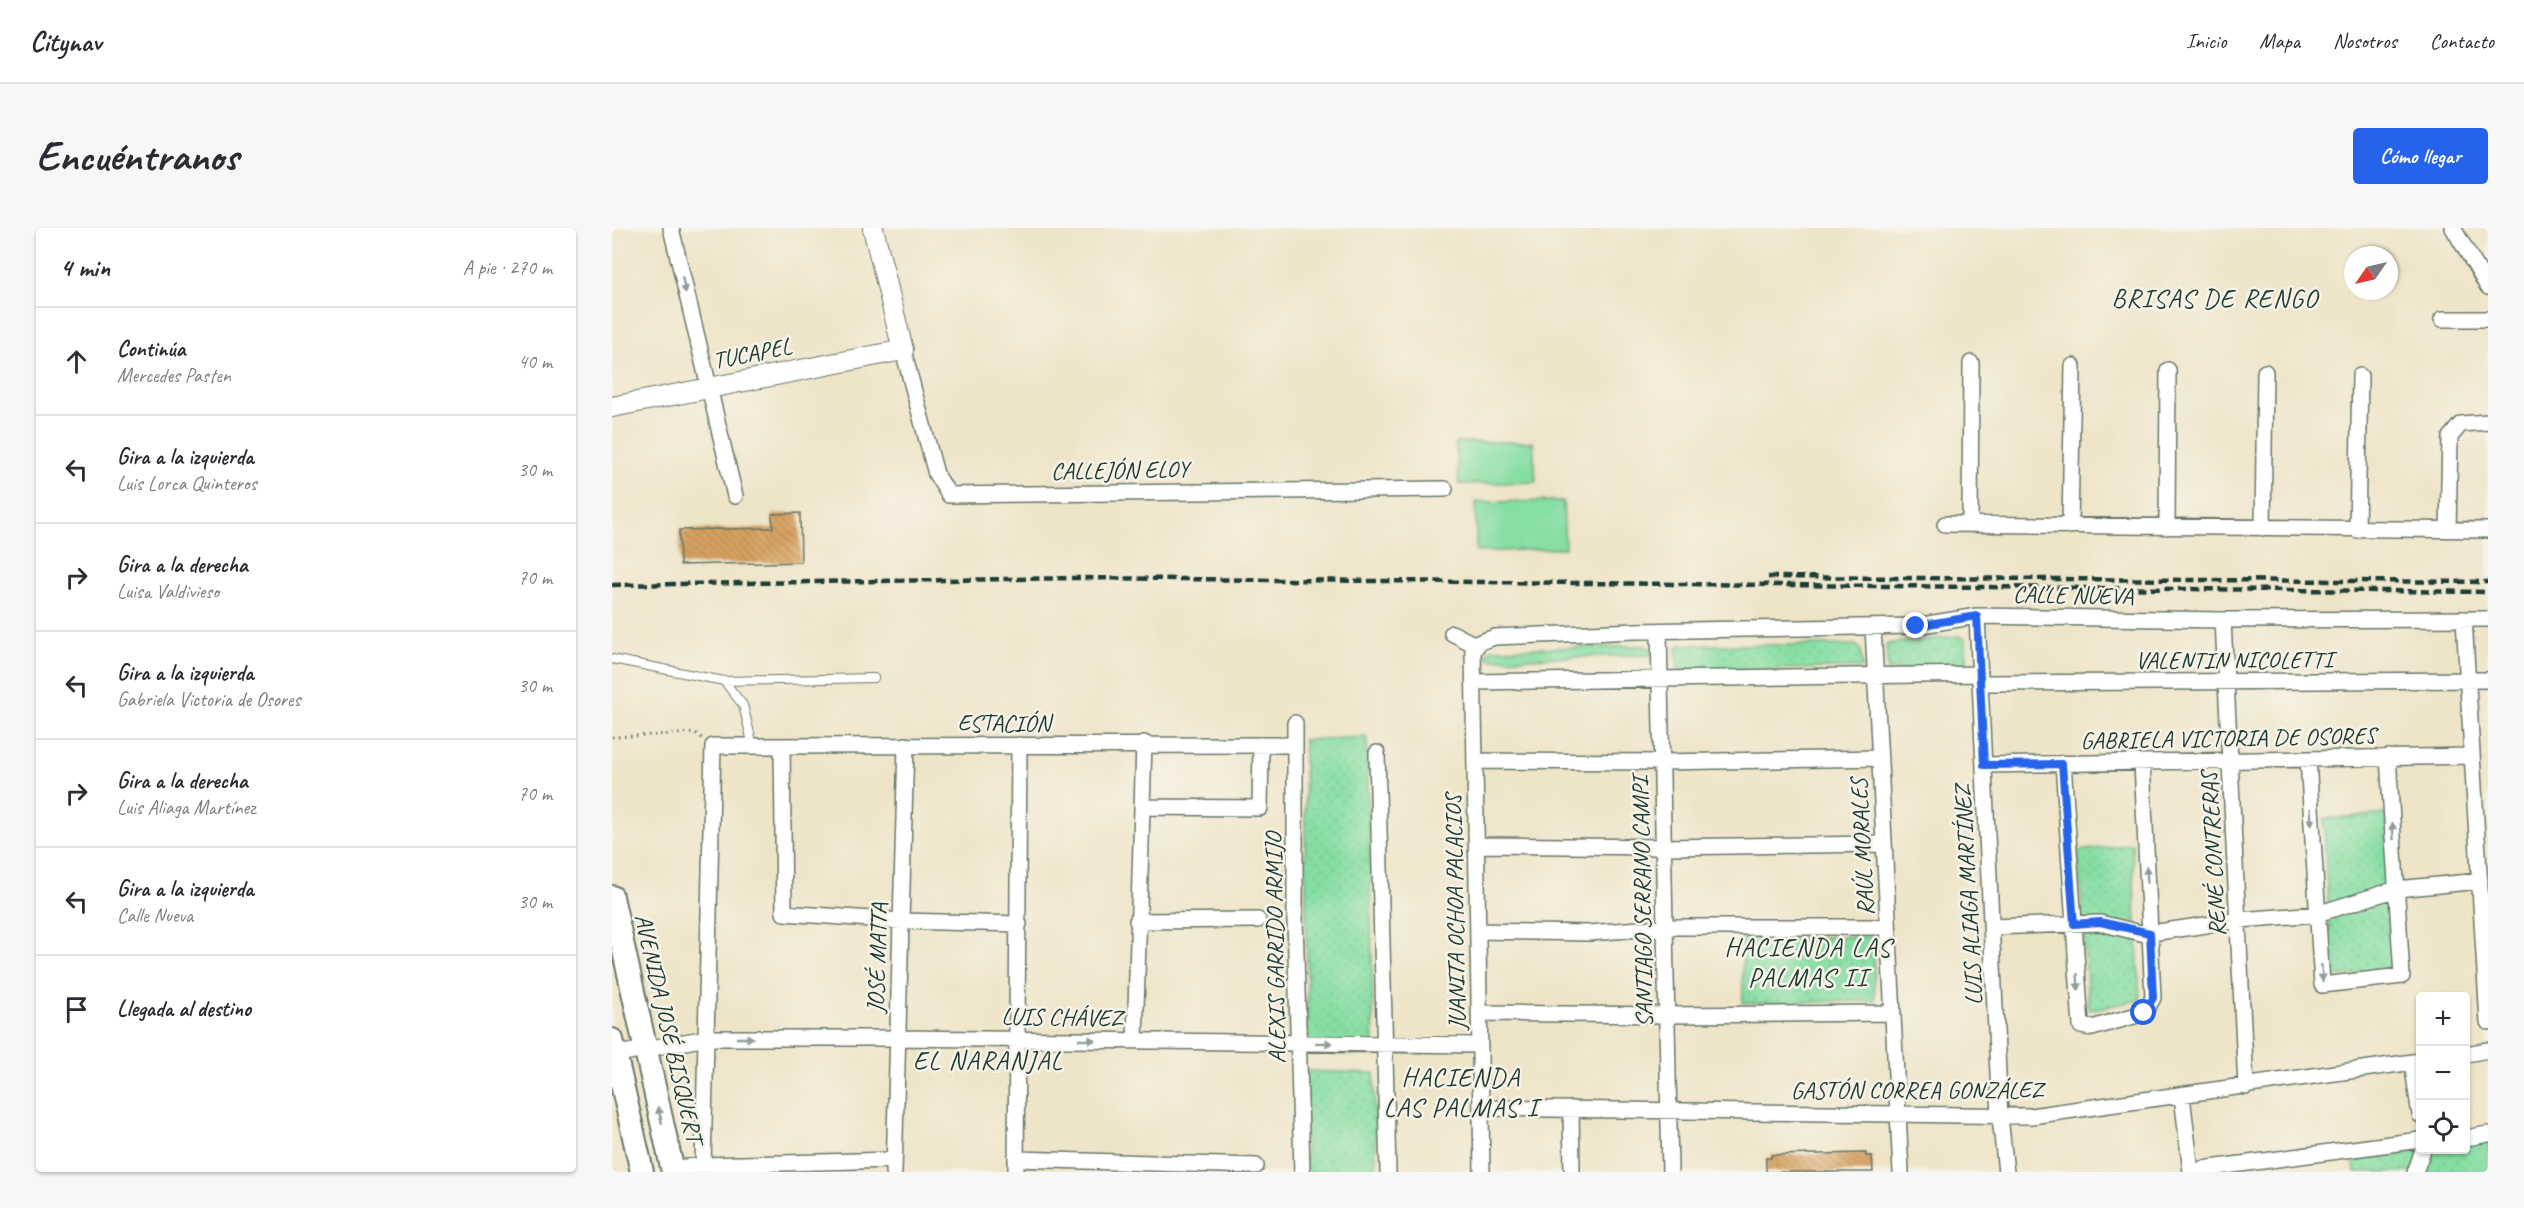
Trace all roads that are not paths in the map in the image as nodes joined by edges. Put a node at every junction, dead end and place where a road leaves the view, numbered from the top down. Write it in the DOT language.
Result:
graph roads {
  1 [pos="671,228"];
  2 [pos="873,228"];
  3 [pos="2453,228"];
  4 [pos="2488,287"];
  5 [pos="2442,319"];
  6 [pos="2488,319"];
  7 [pos="903,350"];
  8 [pos="1971,363"];
  9 [pos="2073,366"];
  10 [pos="2168,370"];
  11 [pos="2265,372"];
  12 [pos="2360,376"];
  13 [pos="708,387"];
  14 [pos="612,407"];
  15 [pos="2488,422"];
  16 [pos="1445,489"];
  17 [pos="735,496"];
  18 [pos="1945,524"];
  19 [pos="1970,524"];
  20 [pos="2070,526"];
  21 [pos="2167,527"];
  22 [pos="2263,528"];
  23 [pos="2357,530"];
  24 [pos="2448,530"];
  25 [pos="2488,530"];
  26 [pos="1977,616"];
  27 [pos="2464,619"];
  28 [pos="2488,619"];
  29 [pos="2223,620"];
  30 [pos="1873,627"];
  31 [pos="1659,631"];
  32 [pos="1452,633"];
  33 [pos="1475,649"];
  34 [pos="612,659"];
  35 [pos="1875,676"];
  36 [pos="874,678"];
  37 [pos="1980,678"];
  38 [pos="1660,679"];
  39 [pos="2468,680"];
  40 [pos="2488,680"];
  41 [pos="724,681"];
  42 [pos="1474,682"];
  43 [pos="2227,683"];
  44 [pos="1295,723"];
  45 [pos="1144,743"];
  46 [pos="1019,745"];
  47 [pos="1261,745"];
  48 [pos="1295,745"];
  49 [pos="753,746"];
  50 [pos="782,746"];
  51 [pos="906,746"];
  52 [pos="1377,753"];
  53 [pos="2472,756"];
  54 [pos="2388,757"];
  55 [pos="1880,758"];
  56 [pos="2230,759"];
  57 [pos="2308,759"];
  58 [pos="1475,761"];
  59 [pos="1662,762"];
  60 [pos="2142,762"];
  61 [pos="2062,764"];
  62 [pos="1984,765"];
  63 [pos="1142,807"];
  64 [pos="1884,844"];
  65 [pos="2483,844"];
  66 [pos="1477,845"];
  67 [pos="1664,847"];
  68 [pos="2480,881"];
  69 [pos="2397,889"];
  70 [pos="612,897"];
  71 [pos="2317,914"];
  72 [pos="1258,920"];
  73 [pos="2239,920"];
  74 [pos="901,921"];
  75 [pos="1137,921"];
  76 [pos="1019,924"];
  77 [pos="2074,924"];
  78 [pos="1665,927"];
  79 [pos="1888,927"];
  80 [pos="1991,927"];
  81 [pos="1478,931"];
  82 [pos="2150,933"];
  83 [pos="1480,1013"];
  84 [pos="1893,1013"];
  85 [pos="1667,1015"];
  86 [pos="2488,1023"];
  87 [pos="707,1038"];
  88 [pos="897,1038"];
  89 [pos="1015,1039"];
  90 [pos="1135,1041"];
  91 [pos="1299,1043"];
  92 [pos="1386,1044"];
  93 [pos="1480,1045"];
  94 [pos="645,1048"];
  95 [pos="613,1050"];
  96 [pos="2488,1050"];
  97 [pos="2470,1053"];
  98 [pos="2416,1062"];
  99 [pos="2246,1086"];
  100 [pos="2182,1096"];
  101 [pos="1481,1108"];
  102 [pos="1571,1109"];
  103 [pos="1669,1111"];
  104 [pos="1898,1115"];
  105 [pos="2000,1117"];
  106 [pos="2488,1134"];
  107 [pos="2470,1137"];
  108 [pos="2416,1141"];
  109 [pos="2421,1154"];
  110 [pos="703,1164"];
  111 [pos="1016,1165"];
  112 [pos="894,1166"];
  113 [pos="1134,1166"];
  114 [pos="1256,1167"];
  115 [pos="673,1171"];
  116 [pos="642,1172"];
  117 [pos="1302,1172"];
  118 [pos="1388,1172"];
  119 [pos="1482,1172"];
  120 [pos="1572,1172"];
  121 [pos="1670,1172"];
  122 [pos="1901,1172"];
  123 [pos="2006,1172"];
  124 [pos="2191,1172"];
  125 [pos="2196,1172"];
  126 [pos="2415,1172"];
  1 -- 13 [label="street, one-way"];
  2 -- 7 [label="street"];
  3 -- 4 [label="street"];
  5 -- 6 [label="street"];
  7 -- 13 [label="street, TUCAPEL"];
  7 -- 16 [label="street, CALLEJÓN ELOY"];
  8 -- 19 [label="street"];
  9 -- 20 [label="street"];
  10 -- 21 [label="street"];
  11 -- 22 [label="street"];
  12 -- 23 [label="street"];
  13 -- 14 [label="street, TUCAPEL"];
  13 -- 17 [label="street"];
  15 -- 24 [label="street"];
  18 -- 19 [label="street"];
  19 -- 20 [label="street"];
  20 -- 21 [label="street"];
  21 -- 22 [label="street"];
  22 -- 23 [label="street"];
  23 -- 24 [label="street"];
  24 -- 25 [label="street"];
  26 -- 29 [label="street, CALLE NUEVA"];
  26 -- 30 [label="street, CALLE NUEVA"];
  26 -- 37 [label="street, LUIS ALIAGA MARTÍNEZ"];
  27 -- 28 [label="street, CALLE NUEVA"];
  27 -- 29 [label="street, CALLE NUEVA"];
  27 -- 39 [label="street"];
  29 -- 43 [label="street, RENÉ CONTRERAS"];
  30 -- 31 [label="street, CALLE NUEVA"];
  30 -- 35 [label="street, RAÚL MORALES"];
  31 -- 33 [label="street, CALLE NUEVA"];
  31 -- 38 [label="street, SANTIAGO SERRANO CAMPI"];
  32 -- 33 [label="street"];
  33 -- 42 [label="street, JUANITA OCHOA PALACIOS"];
  34 -- 41 [label="lane"];
  35 -- 37 [label="street, VALENTIN NICOLETTI"];
  35 -- 38 [label="street, VALENTIN NICOLETTI"];
  35 -- 55 [label="street, RAÚL MORALES"];
  36 -- 41 [label="lane"];
  37 -- 43 [label="street, VALENTIN NICOLETTI"];
  37 -- 62 [label="street, LUIS ALIAGA MARTÍNEZ"];
  38 -- 42 [label="street, VALENTIN NICOLETTI"];
  38 -- 59 [label="street, SANTIAGO SERRANO CAMPI"];
  39 -- 40 [label="street, VALENTIN NICOLETTI"];
  39 -- 43 [label="street, VALENTIN NICOLETTI"];
  39 -- 53 [label="street"];
  41 -- 49 [label="lane"];
  42 -- 58 [label="street, JUANITA OCHOA PALACIOS"];
  43 -- 56 [label="street, RENÉ CONTRERAS"];
  44 -- 48 [label="street, ALEXIS GARRIDO ARMIJO"];
  45 -- 46 [label="street, ESTACIÓN"];
  45 -- 47 [label="street, ESTACIÓN"];
  45 -- 63 [label="street"];
  46 -- 51 [label="street, ESTACIÓN"];
  46 -- 76 [label="street"];
  47 -- 48 [label="street, ESTACIÓN"];
  47 -- 63 [label="street"];
  48 -- 91 [label="street, ALEXIS GARRIDO ARMIJO"];
  49 -- 50 [label="street, ESTACIÓN"];
  49 -- 87 [label="street, ESTACIÓN"];
  50 -- 51 [label="street, ESTACIÓN"];
  50 -- 74 [label="street"];
  51 -- 74 [label="street, JOSÉ MATTA"];
  52 -- 92 [label="street"];
  53 -- 54 [label="street, GABRIELA VICTORIA DE OSORES"];
  53 -- 65 [label="street"];
  54 -- 57 [label="street, GABRIELA VICTORIA DE OSORES"];
  69 -- 54 [label="street, one-way"];
  55 -- 59 [label="street"];
  55 -- 64 [label="street, RAÚL MORALES"];
  56 -- 57 [label="street, GABRIELA VICTORIA DE OSORES"];
  56 -- 60 [label="street, GABRIELA VICTORIA DE OSORES"];
  56 -- 73 [label="street, RENÉ CONTRERAS"];
  57 -- 71 [label="street, one-way"];
  58 -- 59 [label="street"];
  58 -- 66 [label="street, JUANITA OCHOA PALACIOS"];
  59 -- 67 [label="street, SANTIAGO SERRANO CAMPI"];
  60 -- 61 [label="street, GABRIELA VICTORIA DE OSORES"];
  82 -- 60 [label="street, one-way"];
  61 -- 62 [label="street, GABRIELA VICTORIA DE OSORES"];
  61 -- 77 [label="street"];
  62 -- 80 [label="street, LUIS ALIAGA MARTÍNEZ"];
  63 -- 75 [label="street"];
  64 -- 67 [label="street"];
  64 -- 79 [label="street, RAÚL MORALES"];
  65 -- 68 [label="street"];
  66 -- 67 [label="street"];
  66 -- 81 [label="street, JUANITA OCHOA PALACIOS"];
  67 -- 78 [label="street, SANTIAGO SERRANO CAMPI"];
  68 -- 69 [label="street"];
  68 -- 86 [label="street"];
  69 -- 71 [label="street"];
  71 -- 69 [label="street, one-way"];
  70 -- 94 [label="main road, AVENIDA JOSÉ BISQUERT"];
  71 -- 73 [label="street"];
  72 -- 75 [label="street"];
  73 -- 82 [label="street"];
  73 -- 99 [label="street, RENÉ CONTRERAS"];
  74 -- 76 [label="street"];
  74 -- 88 [label="street, JOSÉ MATTA"];
  75 -- 90 [label="street"];
  76 -- 89 [label="street"];
  77 -- 80 [label="street"];
  77 -- 82 [label="street"];
  77 -- 82 [label="street, one-way"];
  78 -- 79 [label="street"];
  78 -- 81 [label="street"];
  78 -- 85 [label="street, SANTIAGO SERRANO CAMPI"];
  79 -- 84 [label="street, RAÚL MORALES"];
  80 -- 105 [label="street, LUIS ALIAGA MARTÍNEZ"];
  81 -- 83 [label="street, JUANITA OCHOA PALACIOS"];
  83 -- 85 [label="street"];
  83 -- 93 [label="street, JUANITA OCHOA PALACIOS"];
  84 -- 85 [label="street"];
  84 -- 104 [label="street, RAÚL MORALES"];
  85 -- 103 [label="street, SANTIAGO SERRANO CAMPI"];
  87 -- 88 [label="street, LUIS CHÁVEZ, one-way"];
  87 -- 94 [label="street, LUIS CHÁVEZ"];
  87 -- 110 [label="street"];
  88 -- 89 [label="street, LUIS CHÁVEZ"];
  88 -- 112 [label="street, JOSÉ MATTA"];
  89 -- 90 [label="street, LUIS CHÁVEZ, one-way"];
  89 -- 111 [label="street"];
  90 -- 91 [label="street, LUIS CHÁVEZ"];
  91 -- 92 [label="street, LUIS CHÁVEZ, one-way"];
  91 -- 117 [label="street, ALEXIS GARRIDO ARMIJO"];
  92 -- 93 [label="street, LUIS CHÁVEZ"];
  92 -- 118 [label="street"];
  93 -- 101 [label="street, JUANITA OCHOA PALACIOS"];
  94 -- 95 [label="street, LUIS CHÁVEZ"];
  115 -- 94 [label="main road, AVENIDA JOSÉ BISQUERT, one-way"];
  95 -- 116 [label="main road"];
  96 -- 97 [label="street"];
  98 -- 99 [label="street, GASTÓN CORREA GONZÁLEZ"];
  99 -- 100 [label="street, GASTÓN CORREA GONZÁLEZ"];
  100 -- 105 [label="street, GASTÓN CORREA GONZÁLEZ"];
  100 -- 124 [label="street"];
  101 -- 102 [label="street, GASTÓN CORREA GONZÁLEZ"];
  101 -- 119 [label="street, JUANITA OCHOA PALACIOS"];
  102 -- 103 [label="street, GASTÓN CORREA GONZÁLEZ"];
  102 -- 120 [label="street"];
  103 -- 104 [label="street, GASTÓN CORREA GONZÁLEZ"];
  103 -- 121 [label="street, SANTIAGO SERRANO CAMPI"];
  104 -- 105 [label="street, GASTÓN CORREA GONZÁLEZ"];
  104 -- 122 [label="street, RAÚL MORALES"];
  105 -- 123 [label="street, LUIS ALIAGA MARTÍNEZ"];
  106 -- 107 [label="street"];
  108 -- 125 [label="street"];
  109 -- 126 [label="street"];
  110 -- 112 [label="street"];
  110 -- 115 [label="street"];
  111 -- 113 [label="street"];
  113 -- 114 [label="street"];
}
